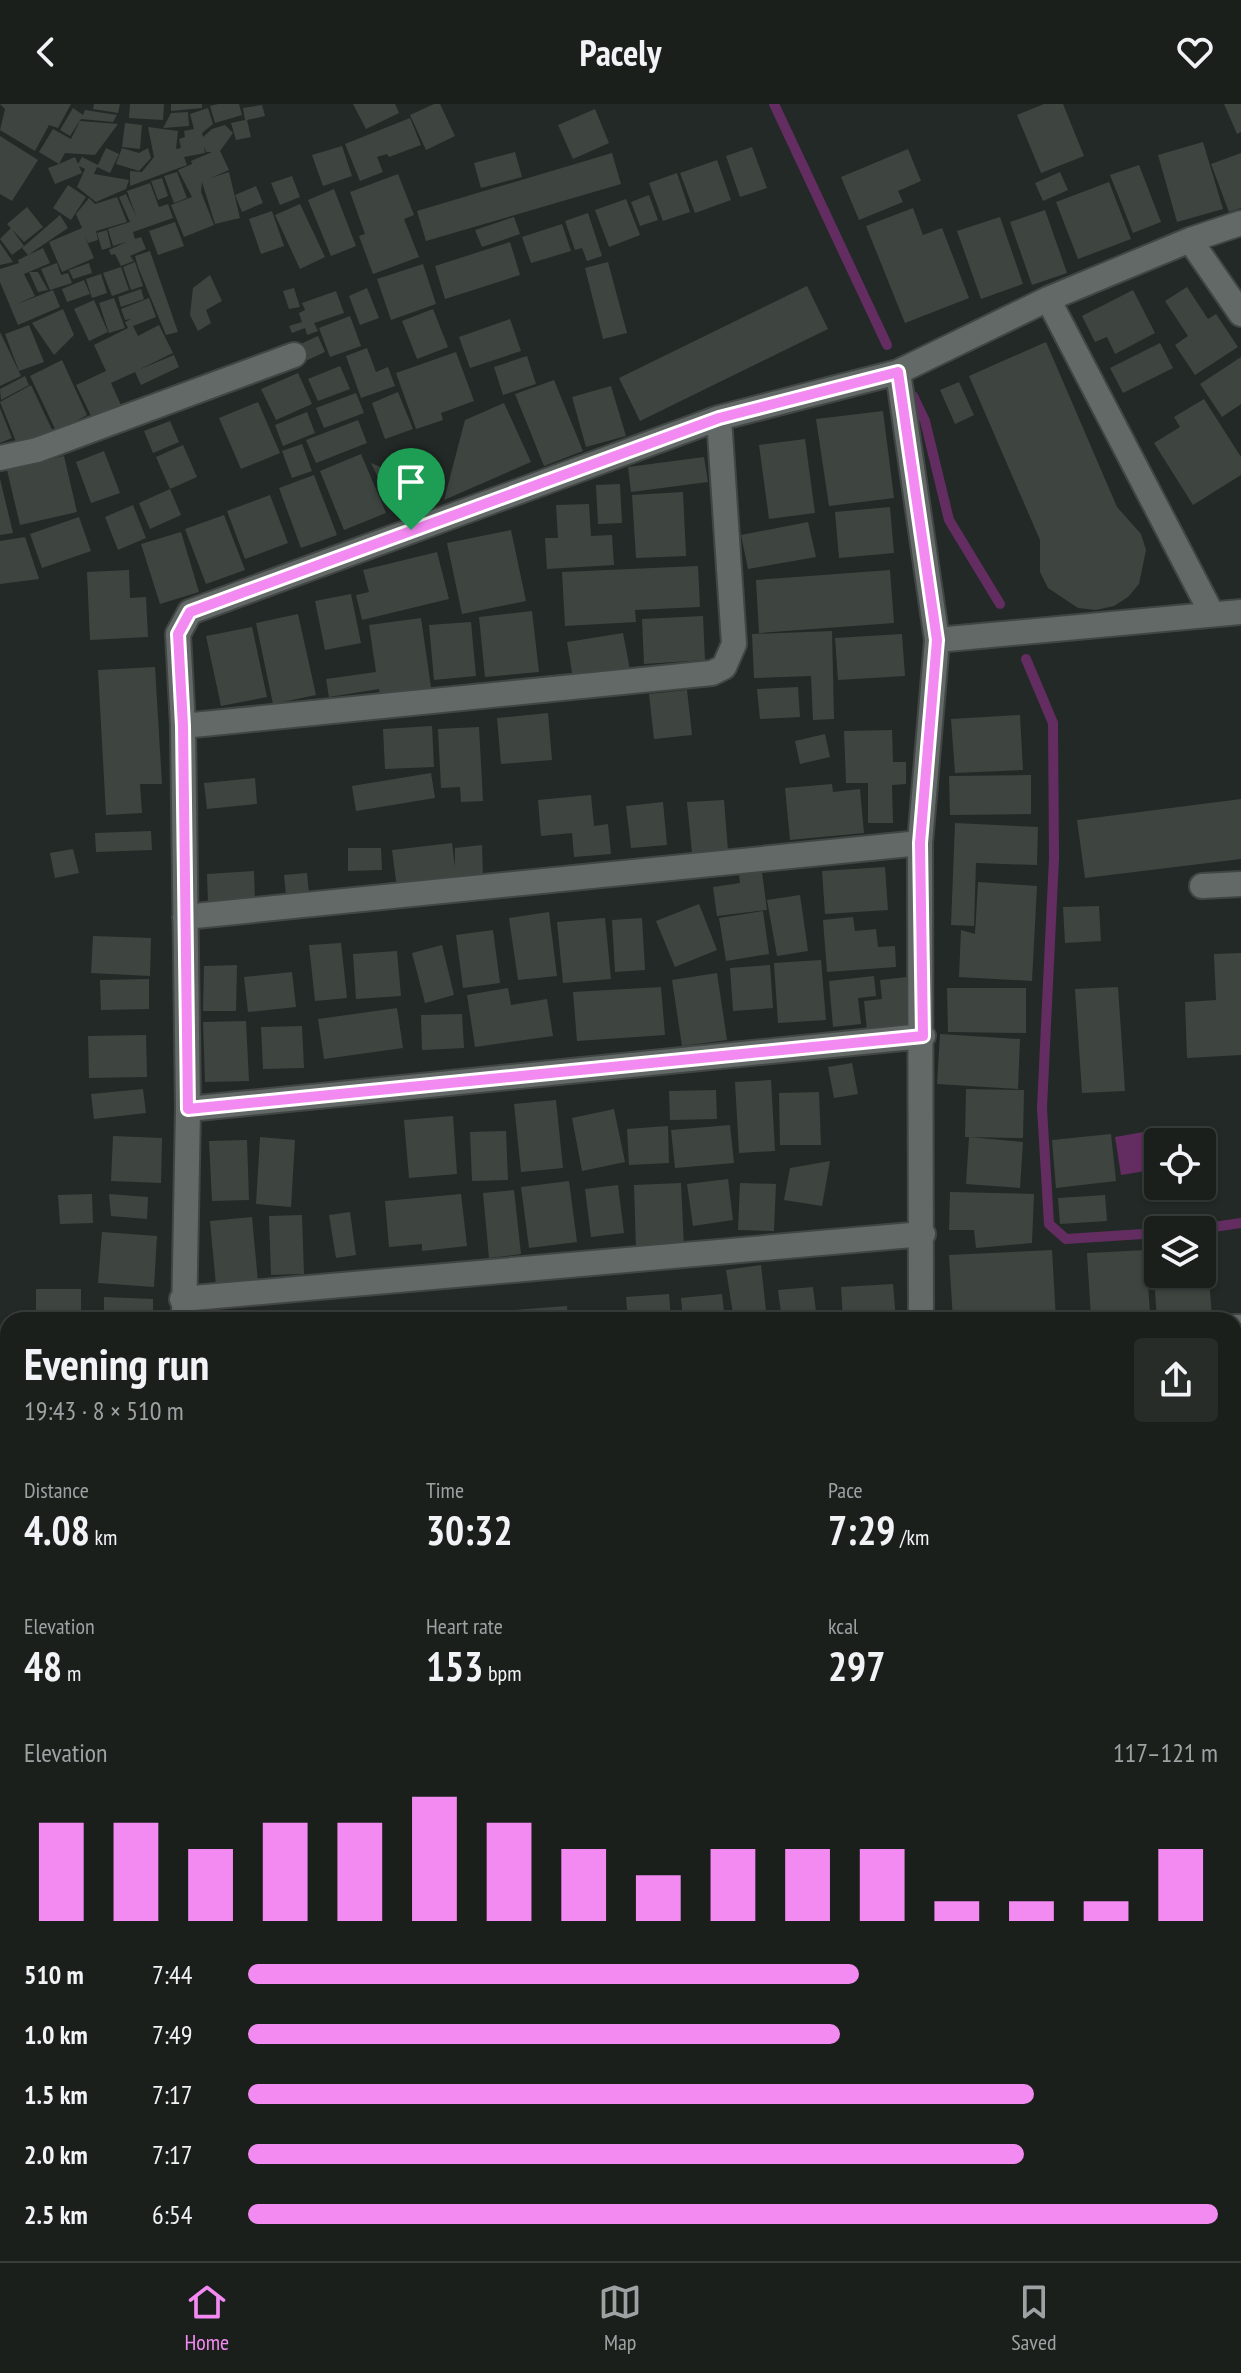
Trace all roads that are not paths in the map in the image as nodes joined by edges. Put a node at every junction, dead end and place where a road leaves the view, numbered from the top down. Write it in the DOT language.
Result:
graph roads {
  1 [pos="1241,223"];
  2 [pos="1190,240"];
  3 [pos="1048,299"];
  4 [pos="1241,314"];
  5 [pos="294,355"];
  6 [pos="898,372"];
  7 [pos="719,418"];
  8 [pos="0,458"];
  9 [pos="1241,612"];
  10 [pos="1212,614"];
  11 [pos="937,640"];
  12 [pos="183,726"];
  13 [pos="920,843"];
  14 [pos="1241,884"];
  15 [pos="1202,886"];
  16 [pos="185,917"];
  17 [pos="923,1036"];
  18 [pos="188,1109"];
  19 [pos="923,1234"];
  20 [pos="183,1310"];
  21 [pos="921,1312"];
  1 -- 2 [label="street"];
  2 -- 3 [label="street"];
  2 -- 4 [label="street"];
  3 -- 6 [label="street"];
  3 -- 10 [label="street"];
  5 -- 8 [label="street"];
  6 -- 7 [label="street"];
  6 -- 11 [label="street"];
  7 -- 12 [label="street"];
  7 -- 12 [label="street"];
  9 -- 10 [label="street"];
  10 -- 11 [label="street"];
  11 -- 13 [label="street"];
  12 -- 16 [label="street"];
  13 -- 16 [label="street"];
  13 -- 17 [label="street"];
  14 -- 15 [label="street"];
  16 -- 18 [label="street"];
  17 -- 18 [label="street"];
  17 -- 19 [label="street"];
  18 -- 20 [label="street"];
  19 -- 20 [label="street"];
  19 -- 21 [label="street"];
}
